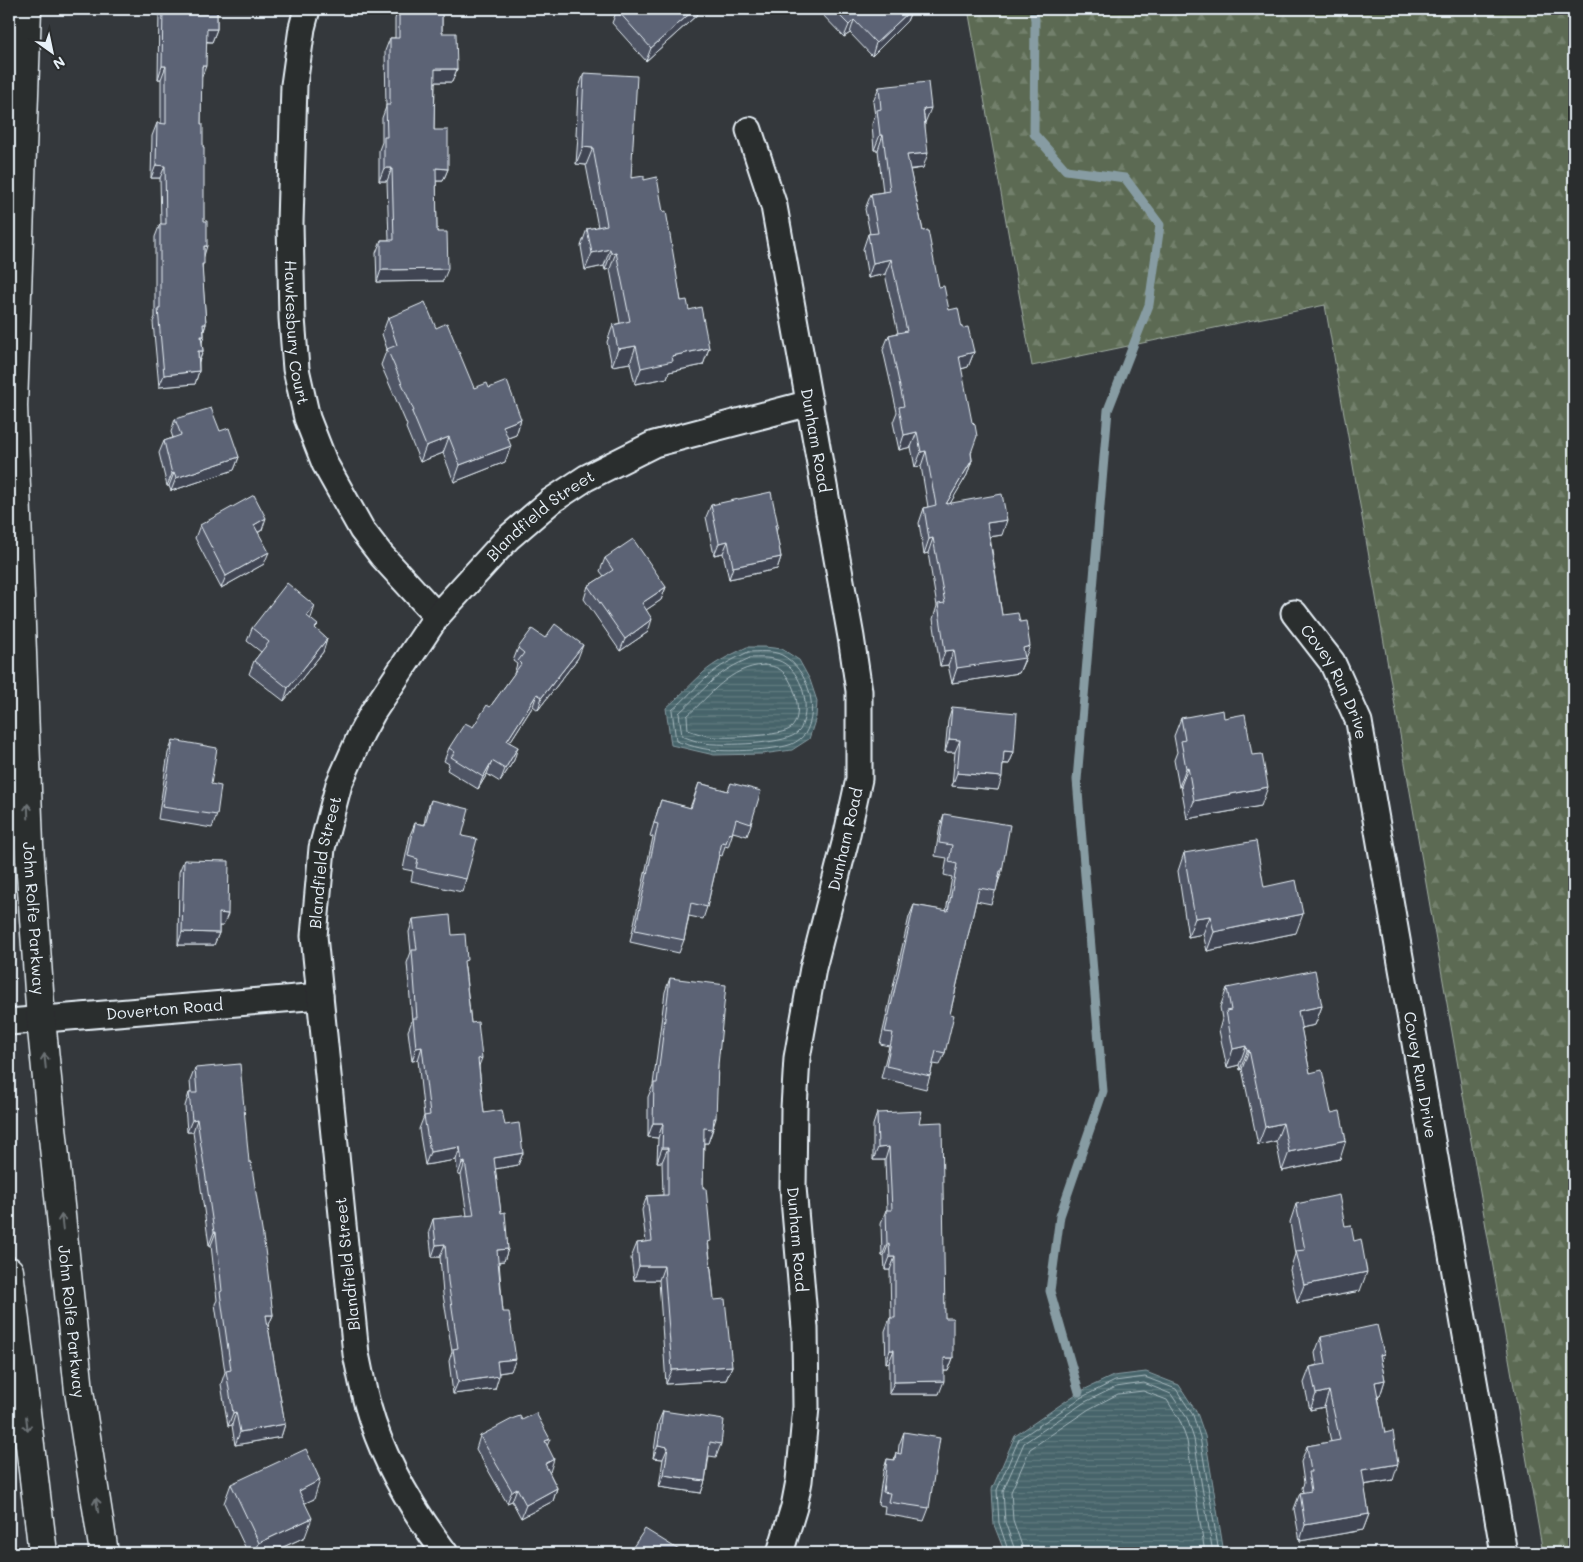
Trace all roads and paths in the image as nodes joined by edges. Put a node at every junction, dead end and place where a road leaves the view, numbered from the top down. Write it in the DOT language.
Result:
graph roads {
  1 [pos="27,9"];
  2 [pos="307,9"];
  3 [pos="749,130"];
  4 [pos="810,404"];
  5 [pos="1294,613"];
  6 [pos="437,616"];
  7 [pos="320,996"];
  8 [pos="41,1020"];
  9 [pos="9,1022"];
  10 [pos="9,1271"];
  11 [pos="43,1553"];
  12 [pos="104,1553"];
  13 [pos="445,1553"];
  14 [pos="780,1553"];
  15 [pos="1504,1553"];
  8 -- 1 [label="main road, John Rolfe Parkway, one-way"];
  2 -- 6 [label="street, Hawkesbury Court"];
  3 -- 4 [label="street, Dunham Road"];
  4 -- 6 [label="street, Blandfield Street"];
  4 -- 14 [label="street, Dunham Road"];
  5 -- 15 [label="street, Covey Run Drive"];
  6 -- 7 [label="street, Blandfield Street"];
  7 -- 8 [label="street, Doverton Road"];
  7 -- 13 [label="street, Blandfield Street"];
  8 -- 9 [label="street, Doverton Road"];
  12 -- 8 [label="main road, John Rolfe Parkway, one-way"];
  10 -- 11 [label="main road, one-way"];
}
